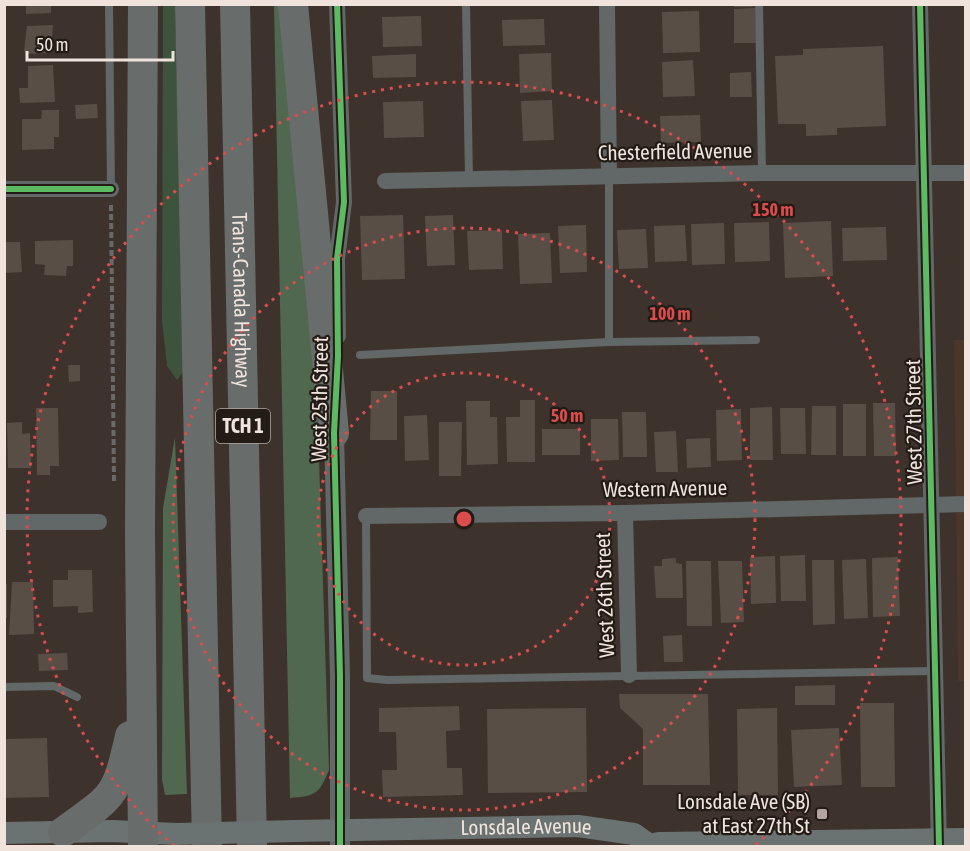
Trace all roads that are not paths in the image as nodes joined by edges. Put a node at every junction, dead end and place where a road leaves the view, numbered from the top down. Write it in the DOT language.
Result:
graph roads {
  1 [pos="109,4"];
  2 [pos="143,4"];
  3 [pos="190,4"];
  4 [pos="235,4"];
  5 [pos="293,4"];
  6 [pos="337,4"];
  7 [pos="466,4"];
  8 [pos="607,4"];
  9 [pos="759,4"];
  10 [pos="920,4"];
  11 [pos="926,172"];
  12 [pos="966,172"];
  13 [pos="762,173"];
  14 [pos="609,177"];
  15 [pos="469,180"];
  16 [pos="385,181"];
  17 [pos="4,189"];
  18 [pos="111,189"];
  19 [pos="756,339"];
  20 [pos="609,342"];
  21 [pos="360,355"];
  22 [pos="334,433"];
  23 [pos="932,504"];
  24 [pos="966,504"];
  25 [pos="625,513"];
  26 [pos="366,516"];
  27 [pos="4,522"];
  28 [pos="99,522"];
  29 [pos="934,671"];
  30 [pos="629,675"];
  31 [pos="4,687"];
  32 [pos="141,689"];
  33 [pos="77,697"];
  34 [pos="4,832"];
  35 [pos="63,832"];
  36 [pos="340,838"];
  37 [pos="966,839"];
  38 [pos="143,840"];
  39 [pos="939,843"];
  40 [pos="652,845"];
  41 [pos="207,846"];
  42 [pos="252,846"];
  1 -- 18 [label="lane"];
  2 -- 32 [label="highway"];
  3 -- 41 [label="highway, TCH 1"];
  4 -- 42 [label="highway, Trans-Canada Highway / TCH 1"];
  5 -- 22 [label="highway"];
  6 -- 22 [label="street, West 25th Street"];
  7 -- 15 [label="lane"];
  8 -- 14 [label="street"];
  9 -- 13 [label="lane"];
  10 -- 11 [label="street, West 27th Street"];
  11 -- 12 [label="street, Chesterfield Avenue"];
  11 -- 13 [label="street, Chesterfield Avenue"];
  11 -- 23 [label="street, West 27th Street"];
  13 -- 14 [label="street, Chesterfield Avenue"];
  14 -- 15 [label="street, Chesterfield Avenue"];
  14 -- 20 [label="lane"];
  15 -- 16 [label="street, Chesterfield Avenue"];
  17 -- 18 [label="street"];
  19 -- 20 [label="lane"];
  20 -- 21 [label="lane"];
  22 -- 36 [label="street, West 25th Street"];
  23 -- 24 [label="street, Western Avenue"];
  23 -- 25 [label="street, Western Avenue"];
  23 -- 29 [label="street, West 27th Street"];
  25 -- 26 [label="street, Western Avenue"];
  25 -- 30 [label="street, West 26th Street"];
  26 -- 30 [label="lane"];
  27 -- 28 [label="street"];
  29 -- 30 [label="lane"];
  29 -- 39 [label="street, West 27th Street"];
  31 -- 33 [label="lane"];
  32 -- 35 [label="highway"];
  32 -- 38 [label="highway"];
  34 -- 35 [label="main road, Lonsdale Avenue"];
  35 -- 38 [label="main road, Lonsdale Avenue"];
  36 -- 38 [label="main road, Lonsdale Avenue, bridge"];
  36 -- 40 [label="main road, Lonsdale Avenue"];
  37 -- 39 [label="main road, Lonsdale Avenue"];
  39 -- 40 [label="main road, Lonsdale Avenue"];
}
